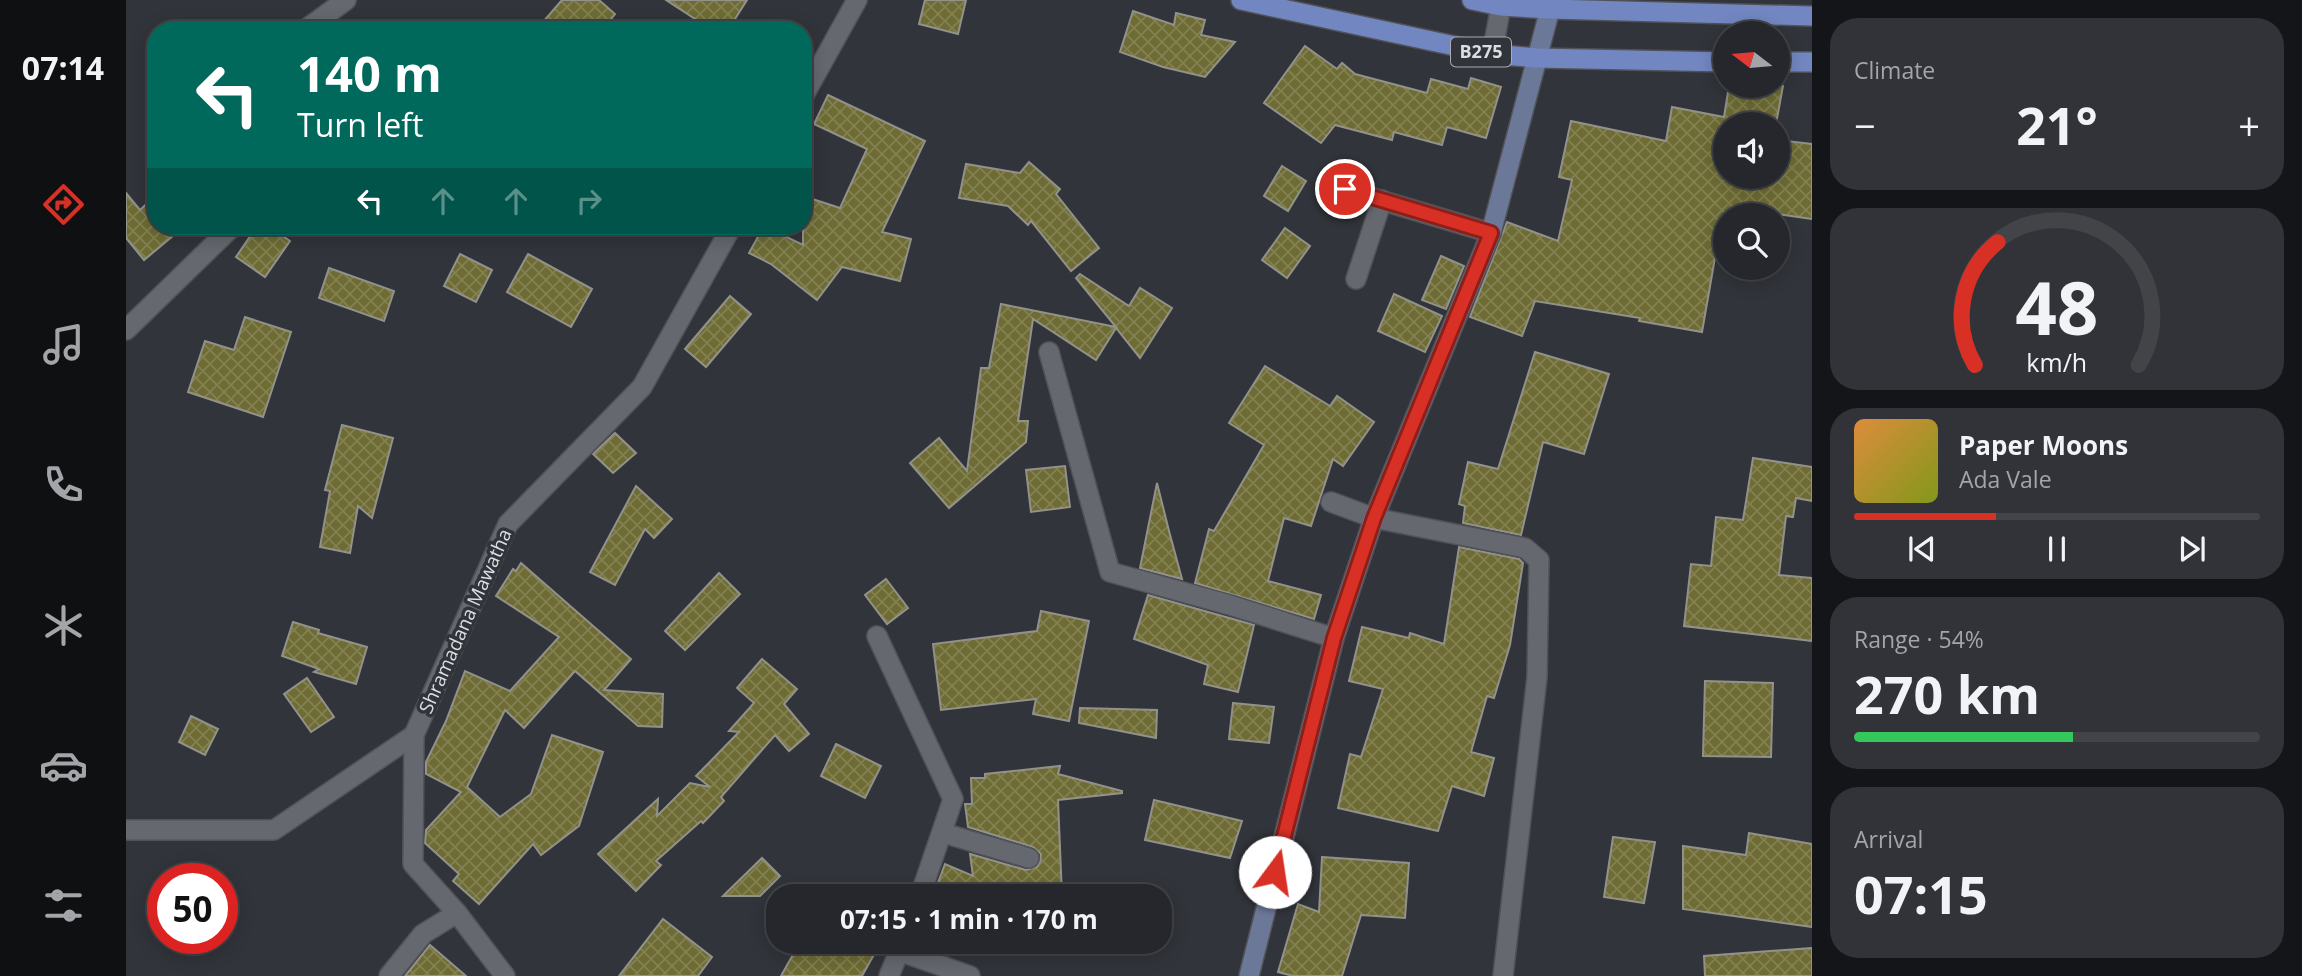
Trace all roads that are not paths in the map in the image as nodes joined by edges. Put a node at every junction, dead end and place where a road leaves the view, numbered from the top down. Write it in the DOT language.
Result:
graph roads {
  1 [pos="346,0"];
  2 [pos="857,0"];
  3 [pos="1241,0"];
  4 [pos="1472,0"];
  5 [pos="1502,3"];
  6 [pos="1550,9"];
  7 [pos="1812,16"];
  8 [pos="317,21"];
  9 [pos="1492,54"];
  10 [pos="1536,58"];
  11 [pos="1713,62"];
  12 [pos="1790,62"];
  13 [pos="1812,62"];
  14 [pos="812,81"];
  15 [pos="1326,184"];
  16 [pos="1382,200"];
  17 [pos="1491,233"];
  18 [pos="224,235"];
  19 [pos="727,235"];
  20 [pos="1356,279"];
  21 [pos="126,330"];
  22 [pos="1049,352"];
  23 [pos="1331,502"];
  24 [pos="1374,518"];
  25 [pos="877,636"];
  26 [pos="1334,638"];
  27 [pos="414,735"];
  28 [pos="126,830"];
  29 [pos="943,832"];
  30 [pos="1029,858"];
  31 [pos="924,884"];
  32 [pos="457,913"];
  33 [pos="898,954"];
  34 [pos="919,954"];
  35 [pos="389,976"];
  36 [pos="505,976"];
  37 [pos="889,976"];
  38 [pos="970,976"];
  39 [pos="1249,976"];
  40 [pos="1503,976"];
  1 -- 8 [label="street"];
  2 -- 14 [label="street"];
  3 -- 9 [label="main road, B275"];
  4 -- 5 [label="main road"];
  5 -- 6 [label="main road"];
  5 -- 9 [label="street"];
  6 -- 7 [label="main road"];
  6 -- 10 [label="main road"];
  9 -- 10 [label="main road, B275"];
  10 -- 11 [label="main road, B275"];
  10 -- 17 [label="main road"];
  12 -- 13 [label="main road"];
  15 -- 16 [label="street"];
  16 -- 17 [label="street"];
  16 -- 20 [label="street"];
  17 -- 24 [label="main road"];
  18 -- 21 [label="street"];
  19 -- 27 [label="street, Shramadana Mawatha"];
  22 -- 26 [label="street"];
  23 -- 24 [label="street"];
  24 -- 26 [label="main road"];
  24 -- 40 [label="street"];
  25 -- 29 [label="street"];
  26 -- 39 [label="main road"];
  27 -- 28 [label="street"];
  27 -- 32 [label="street, Shramadana Mawatha"];
  29 -- 30 [label="street"];
  29 -- 31 [label="street"];
  32 -- 35 [label="street"];
  32 -- 36 [label="street, Shramadana Mawatha"];
  33 -- 37 [label="street"];
  34 -- 38 [label="street"];
}
